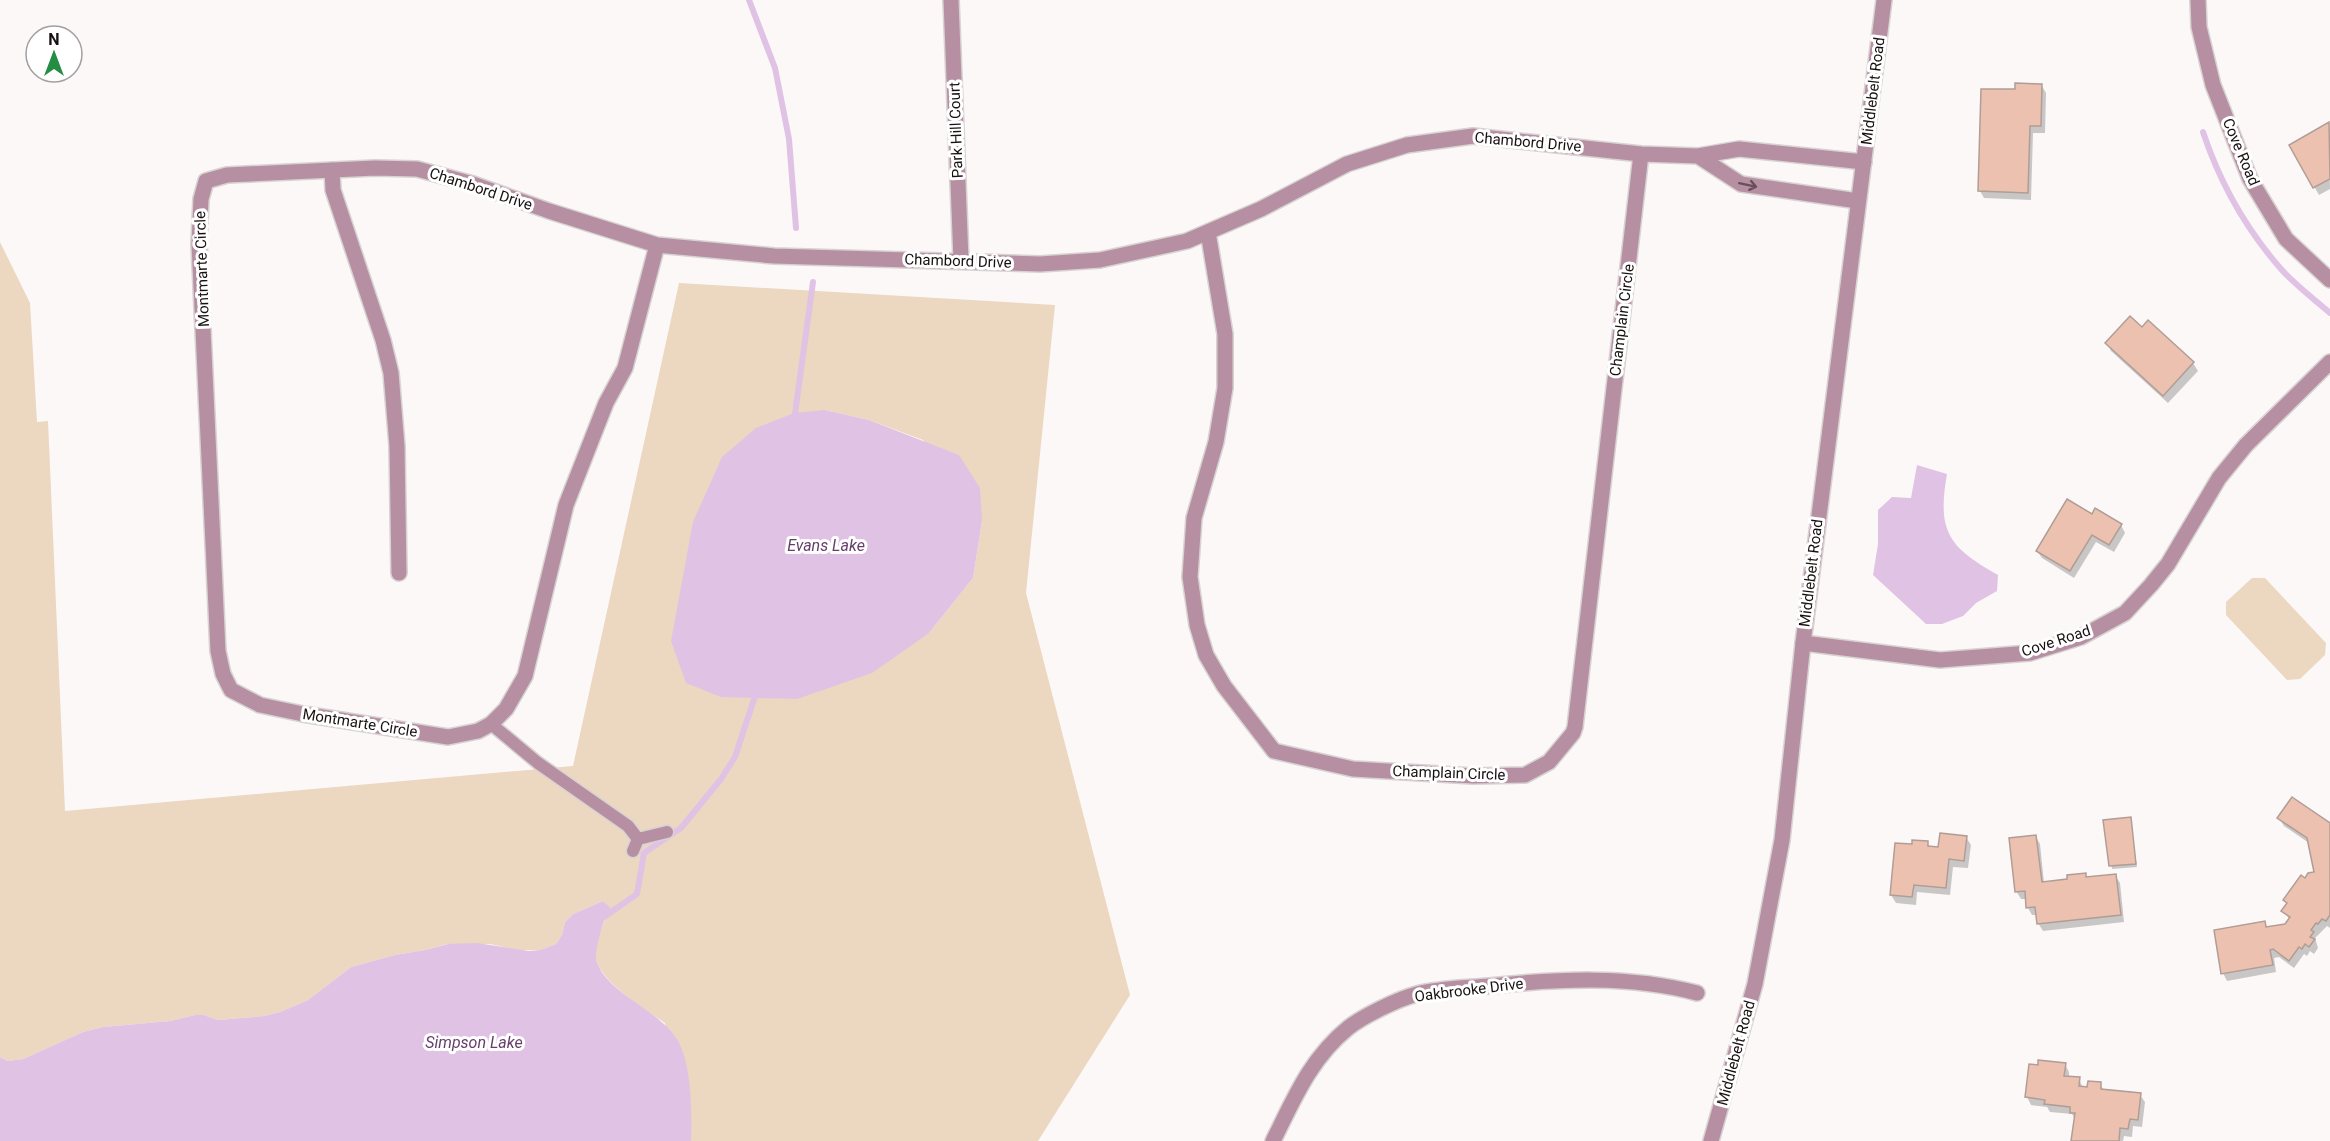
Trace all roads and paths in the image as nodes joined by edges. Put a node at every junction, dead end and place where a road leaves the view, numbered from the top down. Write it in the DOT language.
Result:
graph roads {
  1 [pos="951,0"];
  2 [pos="1884,0"];
  3 [pos="2198,0"];
  4 [pos="1641,154"];
  5 [pos="1698,156"];
  6 [pos="1864,162"];
  7 [pos="332,170"];
  8 [pos="206,181"];
  9 [pos="1858,201"];
  10 [pos="1208,232"];
  11 [pos="657,245"];
  12 [pos="961,260"];
  13 [pos="2330,280"];
  14 [pos="2330,362"];
  15 [pos="399,573"];
  16 [pos="1803,643"];
  17 [pos="491,724"];
  18 [pos="667,832"];
  19 [pos="1697,993"];
  20 [pos="1273,1141"];
  21 [pos="1712,1141"];
  1 -- 12 [label="street, Park Hill Court"];
  2 -- 6 [label="street, Middlebelt Road"];
  3 -- 13 [label="street, Cove Road"];
  4 -- 5 [label="street, Chambord Drive"];
  4 -- 10 [label="street, Chambord Drive"];
  4 -- 10 [label="street, Champlain Circle"];
  5 -- 6 [label="street, Chambord Drive"];
  5 -- 9 [label="street, one-way"];
  6 -- 9 [label="street, Middlebelt Road"];
  7 -- 8 [label="street, Chambord Drive"];
  7 -- 11 [label="street, Chambord Drive"];
  7 -- 15 [label="street"];
  8 -- 17 [label="street, Montmarte Circle"];
  9 -- 16 [label="street, Middlebelt Road"];
  10 -- 12 [label="street, Chambord Drive"];
  11 -- 12 [label="street, Chambord Drive"];
  11 -- 17 [label="street, Montmarte Circle"];
  14 -- 16 [label="street, Cove Road"];
  16 -- 21 [label="street, Middlebelt Road"];
  17 -- 18 [label="lane"];
  19 -- 20 [label="street, Oakbrooke Drive"];
}
